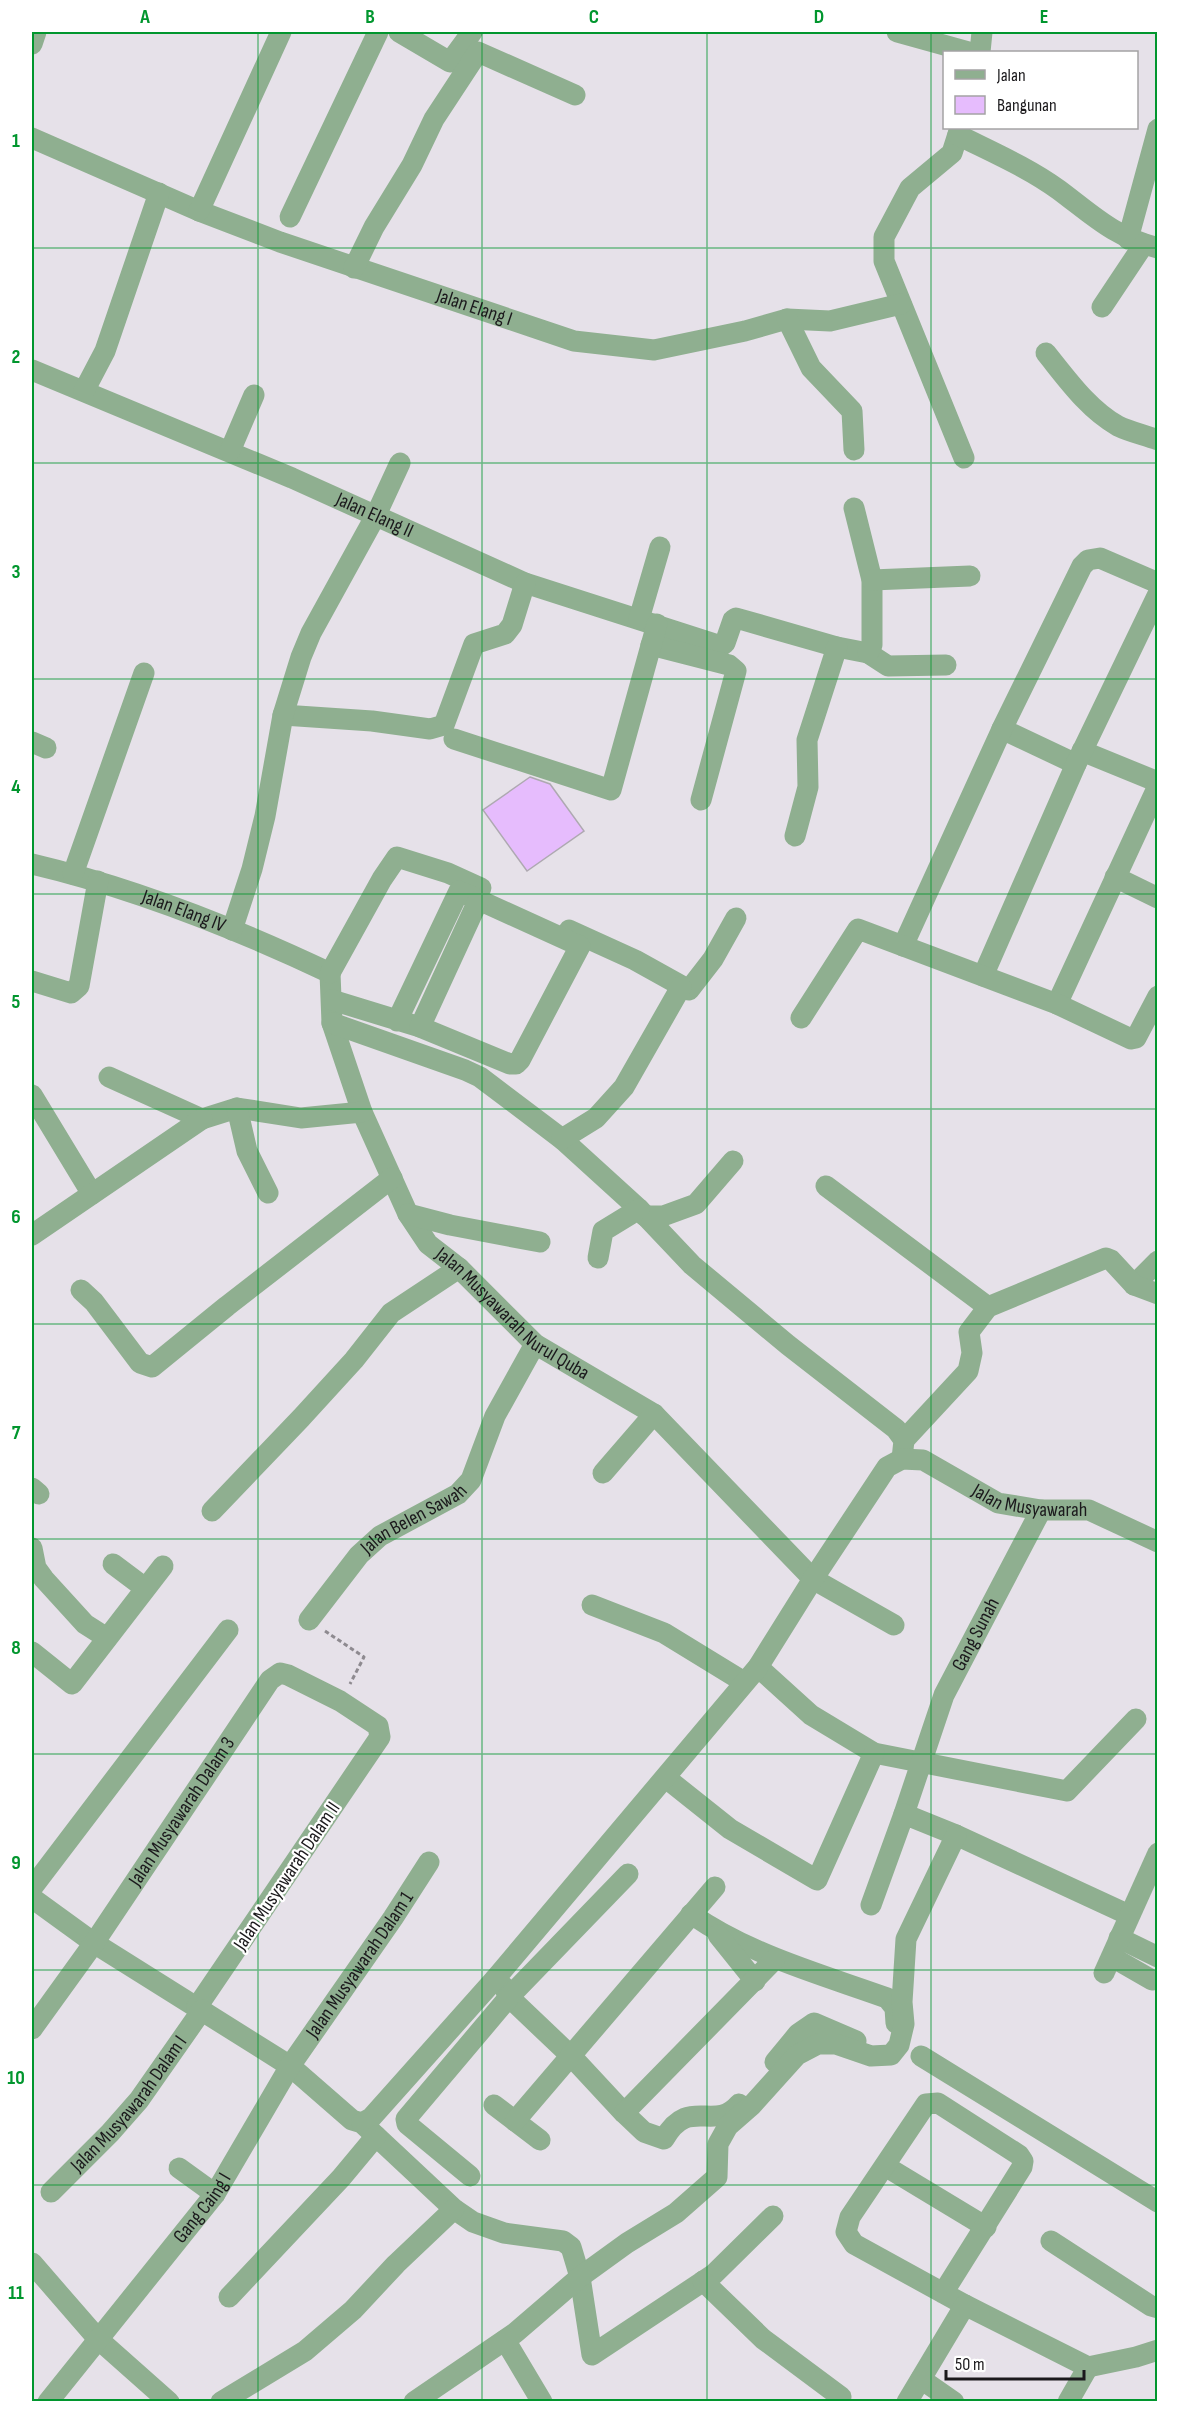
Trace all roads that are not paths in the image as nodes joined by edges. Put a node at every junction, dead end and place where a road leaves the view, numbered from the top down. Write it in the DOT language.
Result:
graph roads {
  1 [pos="36,32"];
  2 [pos="281,32"];
  3 [pos="399,32"];
  4 [pos="472,32"];
  5 [pos="897,32"];
  6 [pos="982,32"];
  7 [pos="372,34"];
  8 [pos="32,44"];
  9 [pos="965,51"];
  10 [pos="980,51"];
  11 [pos="575,94"];
  12 [pos="1158,129"];
  13 [pos="959,131"];
  14 [pos="32,138"];
  15 [pos="159,193"];
  16 [pos="199,211"];
  17 [pos="290,217"];
  18 [pos="1143,244"];
  19 [pos="354,268"];
  20 [pos="901,304"];
  21 [pos="1102,307"];
  22 [pos="787,319"];
  23 [pos="1046,353"];
  24 [pos="32,370"];
  25 [pos="84,391"];
  26 [pos="254,395"];
  27 [pos="1158,440"];
  28 [pos="854,450"];
  29 [pos="230,452"];
  30 [pos="964,458"];
  31 [pos="400,463"];
  32 [pos="854,508"];
  33 [pos="378,510"];
  34 [pos="438,531"];
  35 [pos="660,547"];
  36 [pos="970,576"];
  37 [pos="872,580"];
  38 [pos="525,583"];
  39 [pos="1158,583"];
  40 [pos="1158,594"];
  41 [pos="648,621"];
  42 [pos="651,645"];
  43 [pos="837,647"];
  44 [pos="868,653"];
  45 [pos="946,665"];
  46 [pos="144,673"];
  47 [pos="283,716"];
  48 [pos="1002,729"];
  49 [pos="454,739"];
  50 [pos="1079,757"];
  51 [pos="1158,784"];
  52 [pos="701,800"];
  53 [pos="795,836"];
  54 [pos="32,864"];
  55 [pos="73,874"];
  56 [pos="1115,877"];
  57 [pos="98,881"];
  58 [pos="1158,898"];
  59 [pos="478,901"];
  60 [pos="736,918"];
  61 [pos="232,930"];
  62 [pos="903,946"];
  63 [pos="330,973"];
  64 [pos="983,976"];
  65 [pos="32,981"];
  66 [pos="681,987"];
  67 [pos="1158,996"];
  68 [pos="332,1000"];
  69 [pos="1057,1004"];
  70 [pos="801,1018"];
  71 [pos="397,1021"];
  72 [pos="332,1023"];
  73 [pos="420,1027"];
  74 [pos="109,1077"];
  75 [pos="32,1095"];
  76 [pos="237,1108"];
  77 [pos="362,1113"];
  78 [pos="202,1119"];
  79 [pos="562,1138"];
  80 [pos="733,1161"];
  81 [pos="392,1178"];
  82 [pos="826,1186"];
  83 [pos="268,1193"];
  84 [pos="92,1194"];
  85 [pos="642,1213"];
  86 [pos="408,1214"];
  87 [pos="32,1235"];
  88 [pos="540,1242"];
  89 [pos="598,1258"];
  90 [pos="1158,1261"];
  91 [pos="459,1268"];
  92 [pos="1134,1285"];
  93 [pos="81,1290"];
  94 [pos="1158,1294"];
  95 [pos="988,1307"];
  96 [pos="536,1344"];
  97 [pos="654,1414"];
  98 [pos="903,1450"];
  99 [pos="603,1473"];
  100 [pos="1041,1510"];
  101 [pos="212,1511"];
  102 [pos="1158,1542"];
  103 [pos="32,1548"];
  104 [pos="112,1564"];
  105 [pos="164,1566"];
  106 [pos="813,1579"];
  107 [pos="145,1588"];
  108 [pos="592,1605"];
  109 [pos="309,1620"];
  110 [pos="894,1625"];
  111 [pos="228,1630"];
  112 [pos="107,1638"];
  113 [pos="32,1652"];
  114 [pos="751,1675"];
  115 [pos="1137,1719"];
  116 [pos="377,1744"];
  117 [pos="874,1753"];
  118 [pos="922,1763"];
  119 [pos="666,1778"];
  120 [pos="904,1814"];
  121 [pos="956,1835"];
  122 [pos="1158,1853"];
  123 [pos="429,1862"];
  124 [pos="628,1874"];
  125 [pos="715,1887"];
  126 [pos="32,1888"];
  127 [pos="32,1898"];
  128 [pos="871,1905"];
  129 [pos="691,1914"];
  130 [pos="1129,1915"];
  131 [pos="716,1931"];
  132 [pos="1119,1938"];
  133 [pos="94,1943"];
  134 [pos="1158,1957"];
  135 [pos="775,1959"];
  136 [pos="1152,1980"];
  137 [pos="755,1981"];
  138 [pos="492,1983"];
  139 [pos="509,1997"];
  140 [pos="199,2009"];
  141 [pos="32,2029"];
  142 [pos="572,2056"];
  143 [pos="921,2056"];
  144 [pos="290,2066"];
  145 [pos="494,2105"];
  146 [pos="624,2113"];
  147 [pos="515,2121"];
  148 [pos="369,2130"];
  149 [pos="540,2140"];
  150 [pos="885,2166"];
  151 [pos="179,2168"];
  152 [pos="470,2176"];
  153 [pos="51,2192"];
  154 [pos="215,2194"];
  155 [pos="1158,2202"];
  156 [pos="454,2209"];
  157 [pos="773,2216"];
  158 [pos="986,2227"];
  159 [pos="1051,2241"];
  160 [pos="32,2263"];
  161 [pos="580,2277"];
  162 [pos="703,2281"];
  163 [pos="943,2293"];
  164 [pos="229,2296"];
  165 [pos="965,2305"];
  166 [pos="1158,2308"];
  167 [pos="98,2339"];
  168 [pos="505,2340"];
  169 [pos="1158,2350"];
  170 [pos="1088,2367"];
  171 [pos="921,2379"];
  172 [pos="841,2397"];
  173 [pos="48,2402"];
  174 [pos="169,2402"];
  175 [pos="221,2402"];
  176 [pos="414,2402"];
  177 [pos="542,2402"];
  178 [pos="907,2402"];
  179 [pos="954,2402"];
  180 [pos="1068,2402"];
  1 -- 8 [label="street"];
  2 -- 16 [label="street"];
  3 -- 4 [label="street"];
  5 -- 9 [label="street"];
  6 -- 10 [label="street"];
  7 -- 17 [label="street"];
  11 -- 19 [label="street"];
  12 -- 18 [label="street"];
  13 -- 18 [label="street"];
  13 -- 20 [label="street"];
  14 -- 15 [label="street, Jalan Elang I"];
  15 -- 16 [label="street, Jalan Elang I"];
  15 -- 25 [label="street"];
  16 -- 19 [label="street, Jalan Elang I"];
  18 -- 21 [label="street"];
  19 -- 22 [label="street, Jalan Elang I"];
  20 -- 22 [label="street, Jalan Elang I"];
  20 -- 30 [label="street"];
  22 -- 28 [label="street"];
  23 -- 27 [label="street"];
  24 -- 25 [label="street, Jalan Elang II"];
  25 -- 29 [label="street, Jalan Elang II"];
  26 -- 29 [label="street"];
  29 -- 33 [label="street, Jalan Elang II"];
  31 -- 33 [label="street"];
  32 -- 37 [label="street"];
  33 -- 34 [label="street"];
  33 -- 38 [label="street, Jalan Elang II"];
  33 -- 47 [label="street"];
  35 -- 41 [label="street"];
  36 -- 37 [label="street"];
  37 -- 44 [label="street"];
  38 -- 41 [label="street, Jalan Elang II"];
  38 -- 47 [label="street"];
  39 -- 48 [label="street"];
  40 -- 50 [label="street"];
  41 -- 42 [label="street"];
  41 -- 43 [label="street, Jalan Elang II"];
  42 -- 49 [label="street"];
  42 -- 52 [label="street"];
  43 -- 44 [label="street"];
  43 -- 53 [label="street"];
  44 -- 45 [label="street"];
  46 -- 55 [label="street"];
  47 -- 61 [label="street"];
  48 -- 50 [label="street"];
  48 -- 62 [label="street"];
  50 -- 51 [label="street"];
  50 -- 64 [label="street"];
  51 -- 56 [label="street"];
  54 -- 55 [label="street, Jalan Elang IV"];
  55 -- 57 [label="street, Jalan Elang IV"];
  56 -- 58 [label="street"];
  56 -- 69 [label="street"];
  57 -- 61 [label="street, Jalan Elang IV"];
  57 -- 65 [label="street"];
  59 -- 71 [label="street"];
  59 -- 73 [label="street"];
  59 -- 73 [label="street"];
  60 -- 66 [label="street"];
  61 -- 63 [label="street, Jalan Elang IV"];
  62 -- 64 [label="street"];
  62 -- 70 [label="street"];
  63 -- 66 [label="street"];
  63 -- 68 [label="street, Jalan Musyawarah Nurul Quba"];
  64 -- 69 [label="street"];
  66 -- 79 [label="street"];
  67 -- 69 [label="street"];
  68 -- 71 [label="street"];
  68 -- 72 [label="street, Jalan Musyawarah Nurul Quba"];
  71 -- 73 [label="street"];
  72 -- 77 [label="street, Jalan Musyawarah Nurul Quba"];
  72 -- 79 [label="street"];
  74 -- 78 [label="street"];
  75 -- 84 [label="street"];
  76 -- 77 [label="street"];
  76 -- 78 [label="street"];
  76 -- 83 [label="street"];
  77 -- 81 [label="street, Jalan Musyawarah Nurul Quba"];
  78 -- 84 [label="street"];
  79 -- 85 [label="street"];
  80 -- 85 [label="street"];
  81 -- 86 [label="street, Jalan Musyawarah Nurul Quba"];
  81 -- 93 [label="street"];
  82 -- 95 [label="street"];
  84 -- 87 [label="street"];
  85 -- 89 [label="street"];
  85 -- 98 [label="street"];
  86 -- 88 [label="street"];
  86 -- 91 [label="street, Jalan Musyawarah Nurul Quba"];
  90 -- 92 [label="street"];
  91 -- 96 [label="street, Jalan Musyawarah Nurul Quba"];
  91 -- 101 [label="street"];
  92 -- 94 [label="street"];
  92 -- 95 [label="street"];
  95 -- 98 [label="street"];
  96 -- 97 [label="street, Jalan Musyawarah Nurul Quba"];
  96 -- 109 [label="street, Jalan Belen Sawah"];
  97 -- 99 [label="street"];
  97 -- 106 [label="street, Jalan Musyawarah Nurul Quba"];
  98 -- 100 [label="street, Jalan Musyawarah"];
  98 -- 106 [label="street"];
  100 -- 102 [label="street, Jalan Musyawarah"];
  100 -- 118 [label="street, Gang Sunah"];
  103 -- 112 [label="street"];
  104 -- 107 [label="street"];
  105 -- 107 [label="street"];
  106 -- 110 [label="street, Jalan Musyawarah Nurul Quba"];
  106 -- 114 [label="street"];
  107 -- 112 [label="street"];
  108 -- 114 [label="street"];
  111 -- 126 [label="street"];
  112 -- 113 [label="street"];
  114 -- 117 [label="street"];
  114 -- 119 [label="street"];
  115 -- 118 [label="street"];
  116 -- 133 [label="street, Jalan Musyawarah Dalam 3"];
  116 -- 140 [label="street, Jalan Musyawarah Dalam II"];
  117 -- 118 [label="street"];
  117 -- 119 [label="street"];
  118 -- 120 [label="street, Gang Sunah"];
  119 -- 138 [label="street"];
  120 -- 121 [label="street"];
  120 -- 128 [label="street, Gang Sunah"];
  121 -- 130 [label="street"];
  121 -- 161 [label="street"];
  122 -- 130 [label="street"];
  123 -- 144 [label="street, Jalan Musyawarah Dalam 1"];
  124 -- 139 [label="street"];
  125 -- 129 [label="street"];
  127 -- 133 [label="street"];
  129 -- 131 [label="street"];
  129 -- 142 [label="street"];
  130 -- 132 [label="street"];
  131 -- 135 [label="street"];
  131 -- 137 [label="street"];
  132 -- 134 [label="street"];
  132 -- 136 [label="street"];
  133 -- 140 [label="street"];
  133 -- 141 [label="street"];
  135 -- 137 [label="street"];
  135 -- 146 [label="street"];
  137 -- 146 [label="street"];
  138 -- 139 [label="street"];
  138 -- 148 [label="street"];
  139 -- 142 [label="street"];
  139 -- 152 [label="street"];
  140 -- 144 [label="street"];
  140 -- 153 [label="street, Jalan Musyawarah Dalam I"];
  142 -- 146 [label="street"];
  142 -- 147 [label="street"];
  143 -- 155 [label="street"];
  144 -- 148 [label="street"];
  144 -- 154 [label="street, Gang Caing I"];
  145 -- 147 [label="street"];
  147 -- 149 [label="street"];
  148 -- 156 [label="street"];
  148 -- 164 [label="street"];
  150 -- 158 [label="street"];
  150 -- 158 [label="street"];
  150 -- 163 [label="street"];
  151 -- 154 [label="street"];
  154 -- 167 [label="street, Gang Caing I"];
  156 -- 161 [label="street"];
  156 -- 175 [label="street"];
  157 -- 162 [label="street"];
  158 -- 163 [label="street"];
  159 -- 166 [label="street"];
  160 -- 167 [label="street"];
  161 -- 162 [label="street"];
  161 -- 168 [label="street"];
  162 -- 172 [label="street"];
  163 -- 165 [label="street"];
  165 -- 170 [label="street"];
  165 -- 171 [label="street"];
  167 -- 173 [label="street, Gang Caing I"];
  167 -- 174 [label="street"];
  168 -- 176 [label="street"];
  168 -- 177 [label="street"];
  169 -- 170 [label="street"];
  170 -- 180 [label="street"];
  171 -- 178 [label="street"];
  171 -- 179 [label="street"];
}
